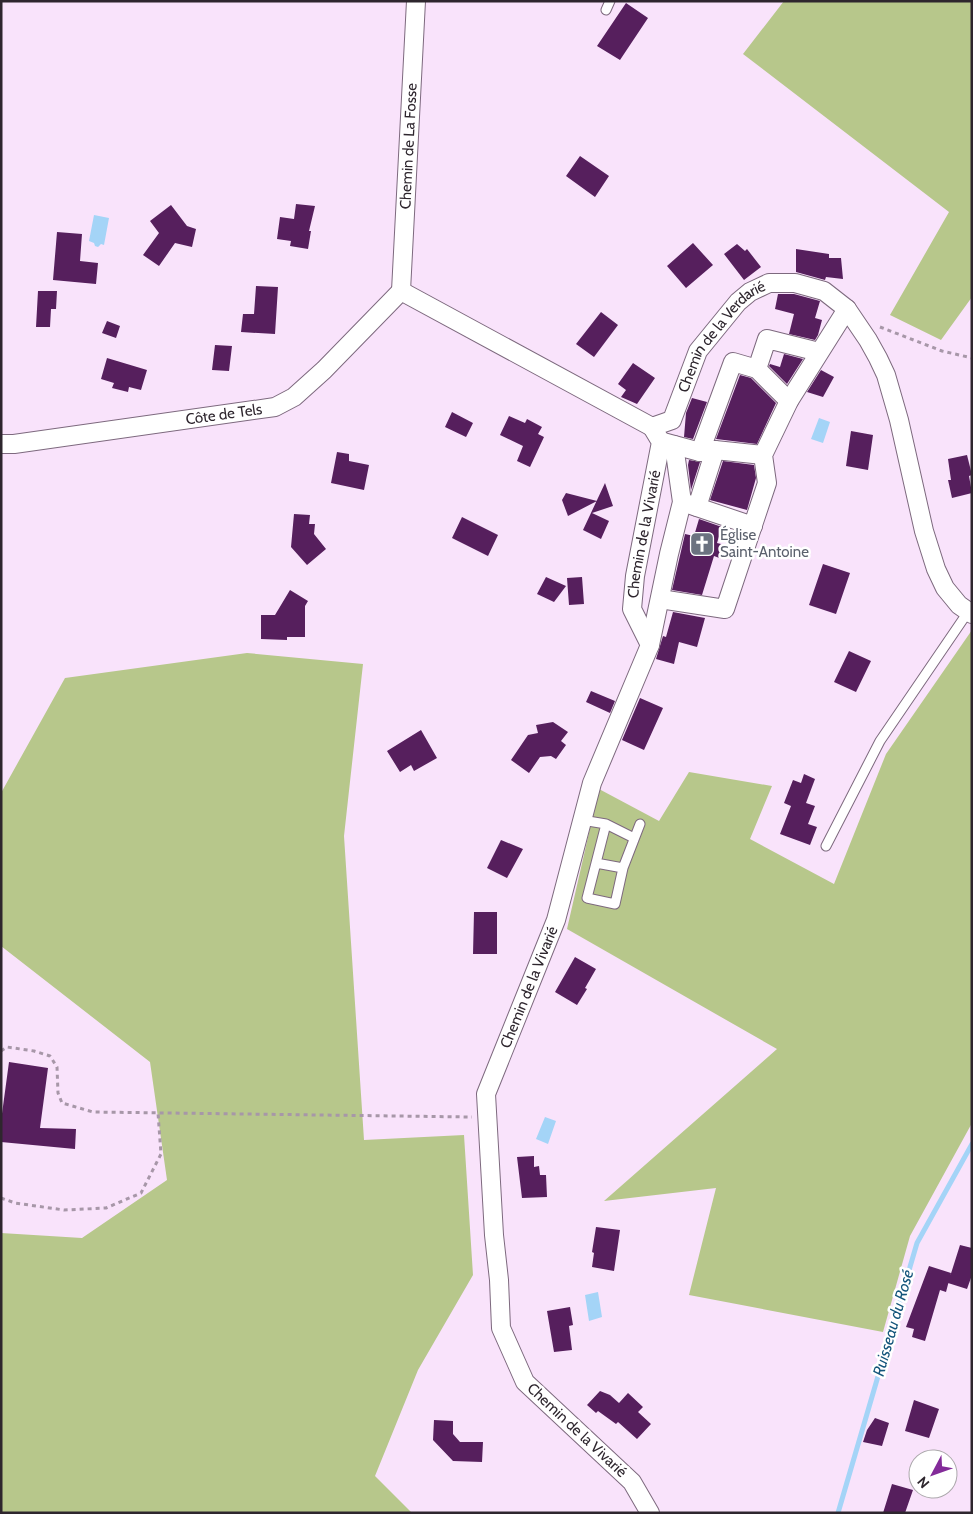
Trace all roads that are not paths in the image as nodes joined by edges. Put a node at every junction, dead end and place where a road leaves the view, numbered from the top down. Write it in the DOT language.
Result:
graph roads {
  1 [pos="416,1"];
  2 [pos="401,290"];
  3 [pos="851,316"];
  4 [pos="819,352"];
  5 [pos="757,370"];
  6 [pos="789,401"];
  7 [pos="662,438"];
  8 [pos="1,444"];
  9 [pos="707,451"];
  10 [pos="763,455"];
  11 [pos="690,504"];
  12 [pos="753,526"];
  13 [pos="660,599"];
  14 [pos="970,613"];
  15 [pos="650,645"];
  16 [pos="582,820"];
  17 [pos="606,824"];
  18 [pos="640,824"];
  19 [pos="634,838"];
  20 [pos="826,846"];
  21 [pos="596,863"];
  22 [pos="623,868"];
  23 [pos="650,1513"];
  1 -- 2 [label="street, Chemin de La Fosse"];
  2 -- 7 [label="street"];
  2 -- 8 [label="street, Côte de Tels"];
  3 -- 4 [label="street"];
  3 -- 7 [label="street, Chemin de la Verdarié"];
  3 -- 14 [label="street, Chemin de la Verdarié"];
  4 -- 5 [label="street"];
  4 -- 6 [label="street"];
  5 -- 6 [label="street"];
  5 -- 9 [label="street"];
  6 -- 10 [label="street"];
  7 -- 9 [label="street"];
  7 -- 11 [label="street"];
  7 -- 15 [label="street, Chemin de la Vivarié"];
  9 -- 10 [label="street"];
  9 -- 11 [label="street"];
  10 -- 12 [label="street"];
  11 -- 12 [label="street"];
  11 -- 13 [label="street"];
  12 -- 13 [label="street"];
  13 -- 15 [label="street"];
  14 -- 20 [label="lane"];
  15 -- 16 [label="street, Chemin de la Vivarié"];
  16 -- 17 [label="lane"];
  16 -- 23 [label="street, Chemin de la Vivarié"];
  17 -- 19 [label="lane"];
  17 -- 21 [label="lane"];
  18 -- 19 [label="lane"];
  19 -- 22 [label="lane"];
  21 -- 22 [label="lane"];
  21 -- 22 [label="lane"];
}
